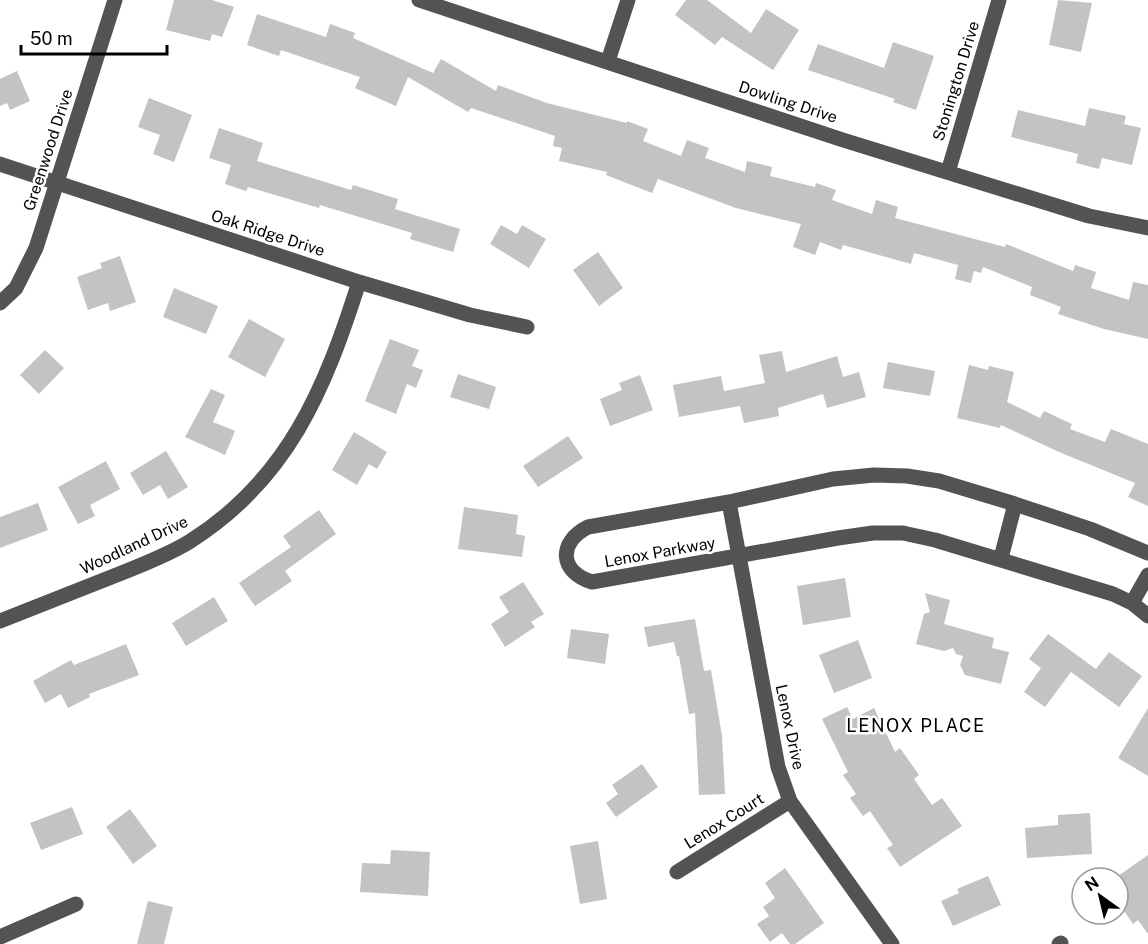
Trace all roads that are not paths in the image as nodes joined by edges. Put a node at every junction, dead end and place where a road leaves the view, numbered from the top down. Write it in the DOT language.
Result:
graph roads {
  1 [pos="115,0"];
  2 [pos="419,0"];
  3 [pos="628,0"];
  4 [pos="999,0"];
  5 [pos="608,61"];
  6 [pos="0,164"];
  7 [pos="948,172"];
  8 [pos="57,182"];
  9 [pos="1148,228"];
  10 [pos="359,282"];
  11 [pos="0,303"];
  12 [pos="527,327"];
  13 [pos="729,502"];
  14 [pos="1016,504"];
  15 [pos="1148,553"];
  16 [pos="740,557"];
  17 [pos="1001,558"];
  18 [pos="1148,575"];
  19 [pos="1132,603"];
  20 [pos="1148,616"];
  21 [pos="0,621"];
  22 [pos="790,801"];
  23 [pos="677,872"];
  24 [pos="76,904"];
  25 [pos="0,937"];
  26 [pos="892,944"];
  1 -- 8 [label="street, Greenwood Drive"];
  2 -- 5 [label="street, Dowling Drive"];
  3 -- 5 [label="street"];
  4 -- 7 [label="street, Stonington Drive"];
  5 -- 7 [label="street, Dowling Drive"];
  6 -- 8 [label="street, Oak Ridge Drive"];
  7 -- 9 [label="street, Dowling Drive"];
  8 -- 10 [label="street, Oak Ridge Drive"];
  8 -- 11 [label="street, Greenwood Drive"];
  10 -- 12 [label="street, Oak Ridge Drive"];
  10 -- 21 [label="street, Woodland Drive"];
  13 -- 14 [label="street, Lenox Parkway"];
  13 -- 16 [label="street, Lenox Parkway"];
  13 -- 16 [label="street, Lenox Parkway"];
  14 -- 15 [label="street, Lenox Parkway"];
  14 -- 17 [label="street"];
  16 -- 17 [label="street, Lenox Parkway"];
  16 -- 22 [label="street, Lenox Drive"];
  17 -- 19 [label="street, Lenox Parkway"];
  18 -- 19 [label="street"];
  19 -- 20 [label="street, Lenox Parkway"];
  22 -- 23 [label="street, Lenox Court"];
  22 -- 26 [label="street, Lenox Drive"];
  24 -- 25 [label="street"];
}
